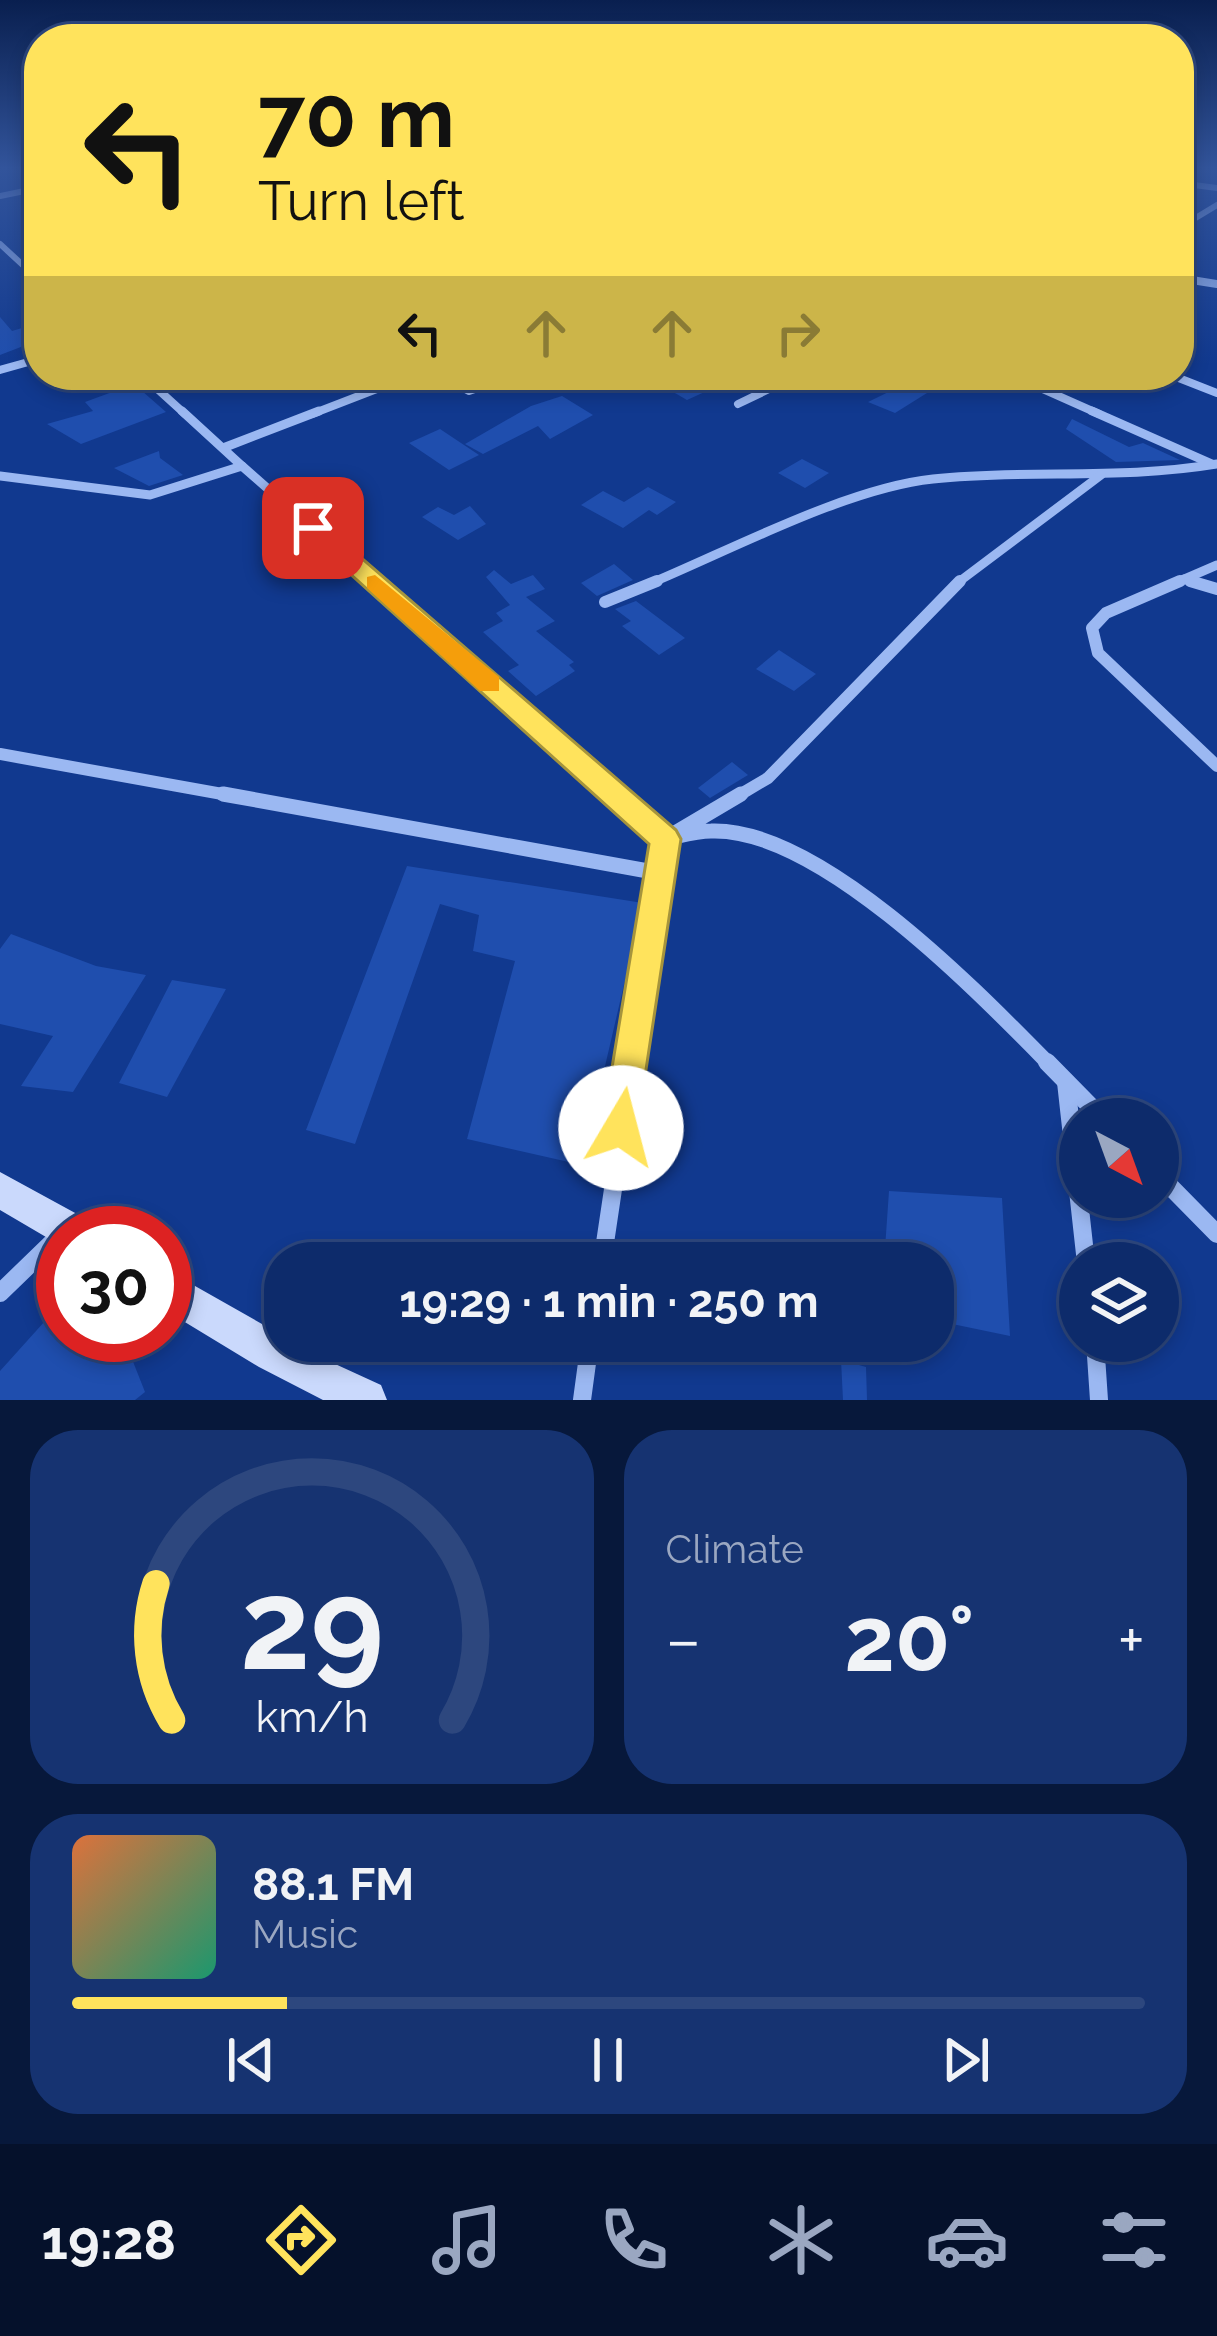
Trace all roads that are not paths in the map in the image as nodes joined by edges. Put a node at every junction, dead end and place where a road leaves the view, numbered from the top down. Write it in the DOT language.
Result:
graph roads {
  1 [pos="0,244"];
  2 [pos="19,262"];
  3 [pos="24,266"];
  4 [pos="0,267"];
  5 [pos="159,390"];
  6 [pos="374,390"];
  7 [pos="766,390"];
  8 [pos="1045,390"];
  9 [pos="738,404"];
  10 [pos="223,448"];
  11 [pos="1215,464"];
  12 [pos="242,466"];
  13 [pos="1102,475"];
  14 [pos="0,476"];
  15 [pos="1217,565"];
  16 [pos="1182,578"];
  17 [pos="1217,590"];
  18 [pos="605,602"];
  19 [pos="0,754"];
  20 [pos="1217,766"];
  21 [pos="665,839"];
  22 [pos="659,872"];
  23 [pos="1066,1080"];
  24 [pos="1083,1098"];
  25 [pos="0,1190"];
  26 [pos="1179,1195"];
  27 [pos="36,1211"];
  28 [pos="1217,1234"];
  29 [pos="605,1242"];
  30 [pos="1084,1242"];
  31 [pos="36,1262"];
  32 [pos="0,1294"];
  33 [pos="192,1304"];
  34 [pos="587,1362"];
  35 [pos="1096,1362"];
  36 [pos="366,1400"];
  37 [pos="582,1400"];
  38 [pos="1099,1400"];
  1 -- 2 [label="street"];
  2 -- 3 [label="street"];
  2 -- 4 [label="street"];
  5 -- 10 [label="street"];
  6 -- 10 [label="street"];
  7 -- 9 [label="street"];
  8 -- 11 [label="street"];
  10 -- 12 [label="street"];
  11 -- 13 [label="street"];
  12 -- 14 [label="street"];
  12 -- 21 [label="street"];
  13 -- 18 [label="street"];
  13 -- 21 [label="street"];
  15 -- 16 [label="street"];
  16 -- 17 [label="street"];
  16 -- 20 [label="street"];
  19 -- 22 [label="street"];
  21 -- 22 [label="street"];
  21 -- 23 [label="street"];
  22 -- 29 [label="street"];
  23 -- 24 [label="street"];
  23 -- 30 [label="street"];
  25 -- 27 [label="main road"];
  26 -- 28 [label="street"];
  31 -- 32 [label="street"];
  33 -- 36 [label="main road"];
  34 -- 37 [label="street"];
  35 -- 38 [label="street"];
}
